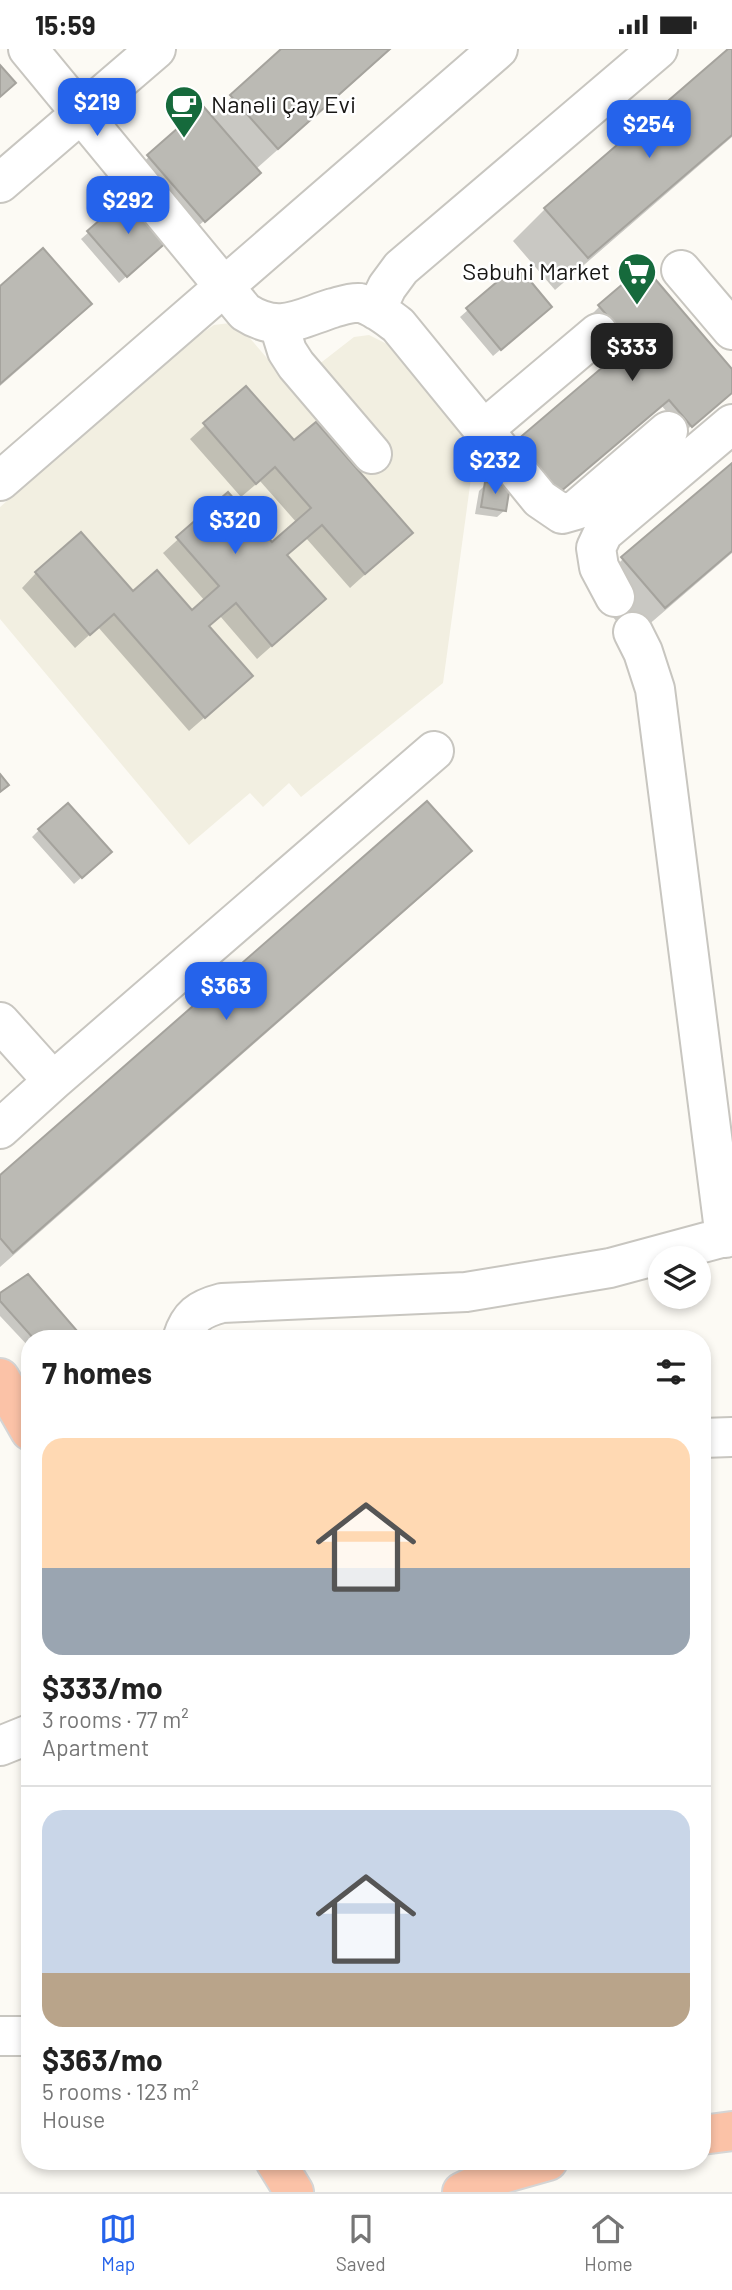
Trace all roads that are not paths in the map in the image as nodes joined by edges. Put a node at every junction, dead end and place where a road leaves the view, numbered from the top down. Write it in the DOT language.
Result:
graph roads {
  1 [pos="28,49"];
  2 [pos="156,49"];
  3 [pos="498,49"];
  4 [pos="658,49"];
  5 [pos="82,113"];
  6 [pos="0,183"];
  7 [pos="681,269"];
  8 [pos="224,287"];
  9 [pos="376,310"];
  10 [pos="279,325"];
  11 [pos="732,330"];
  12 [pos="598,334"];
  13 [pos="732,424"];
  14 [pos="484,429"];
  15 [pos="668,431"];
  16 [pos="372,454"];
  17 [pos="0,481"];
  18 [pos="615,597"];
  19 [pos="633,632"];
  20 [pos="434,751"];
  21 [pos="0,1022"];
  22 [pos="53,1081"];
  23 [pos="0,1129"];
  24 [pos="728,1236"];
  25 [pos="185,1330"];
  26 [pos="0,1378"];
  27 [pos="21,1415"];
  28 [pos="732,1437"];
  29 [pos="711,1438"];
  30 [pos="21,1738"];
  31 [pos="0,1746"];
  32 [pos="0,2036"];
  33 [pos="21,2036"];
  34 [pos="732,2131"];
  35 [pos="711,2134"];
  36 [pos="281,2170"];
  37 [pos="516,2170"];
  38 [pos="294,2192"];
  39 [pos="462,2192"];
  1 -- 5 [label="street"];
  2 -- 5 [label="street"];
  3 -- 8 [label="street"];
  4 -- 9 [label="street"];
  5 -- 6 [label="street"];
  5 -- 8 [label="street"];
  7 -- 11 [label="street"];
  8 -- 10 [label="street"];
  8 -- 17 [label="street"];
  9 -- 10 [label="street"];
  9 -- 14 [label="street"];
  10 -- 16 [label="street"];
  12 -- 14 [label="street"];
  13 -- 18 [label="street"];
  14 -- 15 [label="street"];
  19 -- 24 [label="street"];
  20 -- 22 [label="street"];
  21 -- 22 [label="street"];
  22 -- 23 [label="street"];
  24 -- 25 [label="street"];
  26 -- 27 [label="main road"];
  28 -- 29 [label="street"];
  30 -- 31 [label="street"];
  32 -- 33 [label="street"];
  34 -- 35 [label="main road"];
  36 -- 38 [label="main road"];
  37 -- 39 [label="main road"];
}
